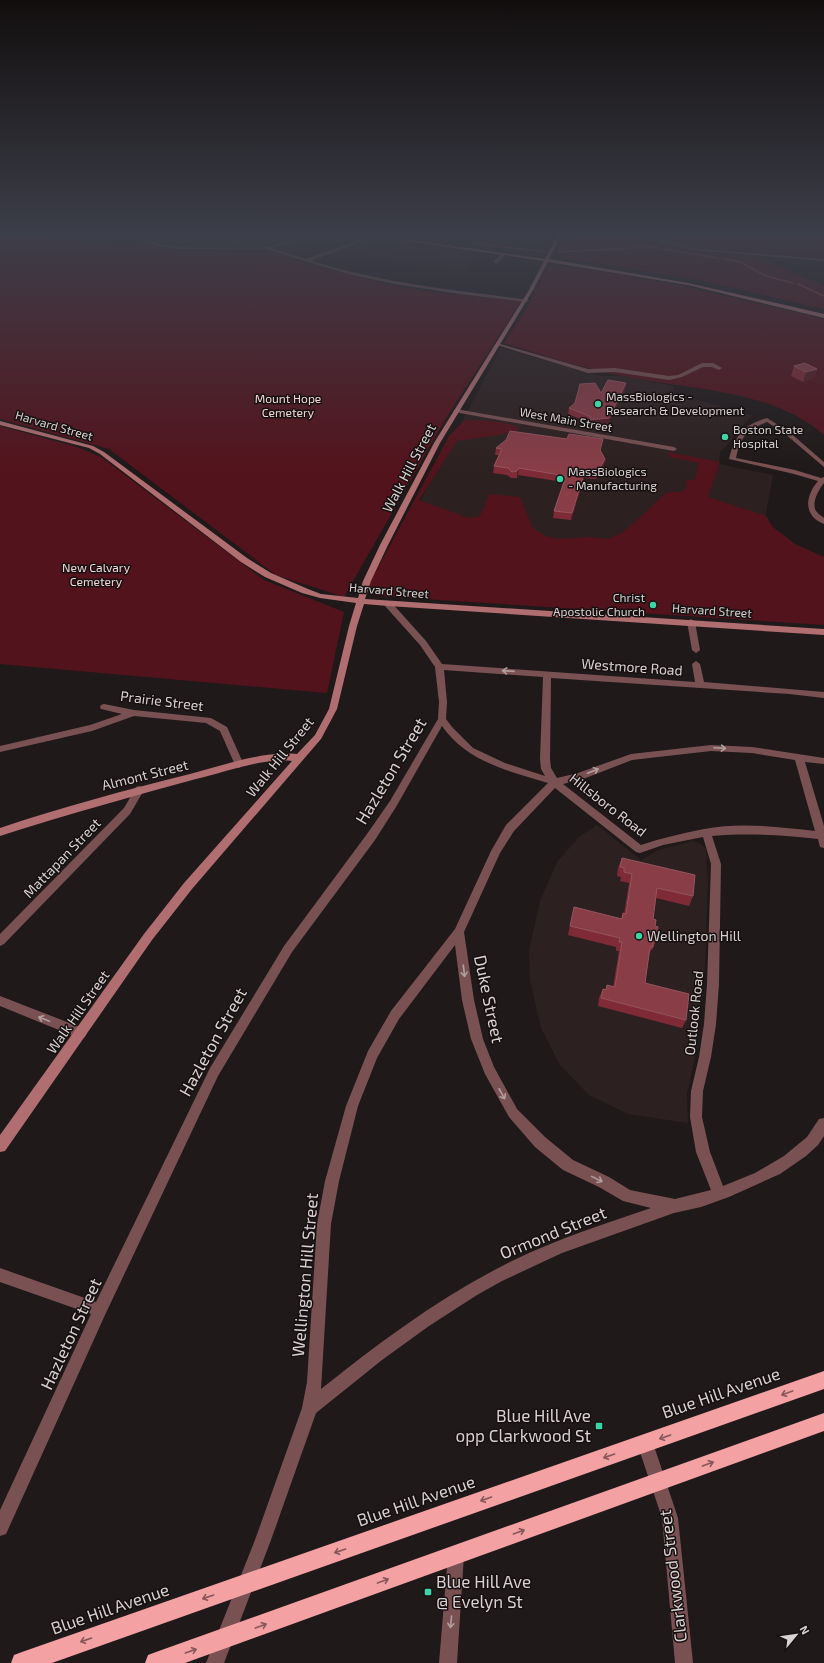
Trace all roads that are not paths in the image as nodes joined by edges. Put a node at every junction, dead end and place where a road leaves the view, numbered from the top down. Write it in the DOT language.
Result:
graph roads {
  1 [pos="518,314"];
  2 [pos="814,314"];
  3 [pos="824,316"];
  4 [pos="499,344"];
  5 [pos="720,368"];
  6 [pos="456,411"];
  7 [pos="0,423"];
  8 [pos="674,449"];
  9 [pos="824,464"];
  10 [pos="824,480"];
  11 [pos="824,522"];
  12 [pos="361,601"];
  13 [pos="388,604"];
  14 [pos="691,622"];
  15 [pos="824,632"];
  16 [pos="696,650"];
  17 [pos="696,664"];
  18 [pos="438,667"];
  19 [pos="547,674"];
  20 [pos="700,686"];
  21 [pos="824,695"];
  22 [pos="104,707"];
  23 [pos="134,713"];
  24 [pos="442,719"];
  25 [pos="0,749"];
  26 [pos="799,756"];
  27 [pos="299,758"];
  28 [pos="824,761"];
  29 [pos="239,765"];
  30 [pos="555,782"];
  31 [pos="139,790"];
  32 [pos="0,832"];
  33 [pos="706,832"];
  34 [pos="823,840"];
  35 [pos="459,932"];
  36 [pos="0,941"];
  37 [pos="0,1002"];
  38 [pos="81,1033"];
  39 [pos="824,1124"];
  40 [pos="0,1146"];
  41 [pos="719,1193"];
  42 [pos="676,1206"];
  43 [pos="0,1275"];
  44 [pos="100,1310"];
  45 [pos="824,1380"];
  46 [pos="310,1408"];
  47 [pos="824,1422"];
  48 [pos="645,1443"];
  49 [pos="658,1482"];
  50 [pos="0,1528"];
  51 [pos="456,1555"];
  52 [pos="245,1584"];
  53 [pos="224,1639"];
  54 [pos="22,1663"];
  55 [pos="156,1663"];
  56 [pos="215,1663"];
  57 [pos="448,1663"];
  58 [pos="684,1663"];
  1 -- 4 [label="main road, Walk Hill Street"];
  2 -- 3 [label="main road"];
  4 -- 5 [label="street"];
  4 -- 6 [label="main road, Walk Hill Street"];
  6 -- 8 [label="street, West Main Street"];
  6 -- 12 [label="main road, Walk Hill Street"];
  7 -- 12 [label="main road, Harvard Street"];
  9 -- 10 [label="street"];
  10 -- 11 [label="street"];
  12 -- 13 [label="main road, Harvard Street"];
  12 -- 27 [label="main road, Walk Hill Street"];
  13 -- 14 [label="main road, Harvard Street"];
  13 -- 18 [label="street, Hazleton Street"];
  14 -- 15 [label="main road, Harvard Street"];
  14 -- 16 [label="street"];
  17 -- 20 [label="street"];
  19 -- 18 [label="street, Westmore Road, one-way"];
  18 -- 24 [label="street, Hazleton Street"];
  19 -- 20 [label="street, Westmore Road"];
  19 -- 30 [label="street"];
  20 -- 21 [label="street, Westmore Road"];
  22 -- 23 [label="street, Prairie Street"];
  23 -- 25 [label="street"];
  23 -- 29 [label="street, Prairie Street"];
  24 -- 30 [label="street, Hillsboro Road"];
  24 -- 44 [label="street, Hazleton Street"];
  26 -- 28 [label="street"];
  30 -- 26 [label="street, one-way"];
  26 -- 34 [label="street"];
  27 -- 29 [label="main road, Almont Street"];
  27 -- 38 [label="main road, Walk Hill Street"];
  29 -- 31 [label="main road, Almont Street"];
  30 -- 33 [label="street, Hillsboro Road"];
  30 -- 35 [label="street, Wellington Hill Street"];
  31 -- 32 [label="main road, Almont Street"];
  31 -- 36 [label="street, Mattapan Street"];
  33 -- 34 [label="street, Hillsboro Road"];
  33 -- 41 [label="street, Outlook Road"];
  35 -- 42 [label="street, Duke Street, one-way"];
  35 -- 46 [label="street, Wellington Hill Street"];
  38 -- 37 [label="street, one-way"];
  38 -- 40 [label="main road, Walk Hill Street"];
  39 -- 41 [label="street, Ormond Street"];
  41 -- 42 [label="street, Ormond Street"];
  42 -- 46 [label="street, Ormond Street"];
  43 -- 44 [label="street"];
  44 -- 50 [label="street, Hazleton Street"];
  45 -- 48 [label="highway, Blue Hill Avenue, one-way"];
  46 -- 52 [label="street, Wellington Hill Street"];
  49 -- 47 [label="highway, one-way"];
  48 -- 49 [label="street, Clarkwood Street"];
  48 -- 52 [label="highway, Blue Hill Avenue, one-way"];
  51 -- 49 [label="highway, one-way"];
  49 -- 58 [label="street, Clarkwood Street"];
  53 -- 51 [label="highway, one-way"];
  51 -- 57 [label="street, one-way"];
  52 -- 53 [label="street, Wellington Hill Street"];
  52 -- 54 [label="highway, Blue Hill Avenue, one-way"];
  55 -- 53 [label="highway, one-way"];
  53 -- 56 [label="street, Wellington Hill Street"];
}
